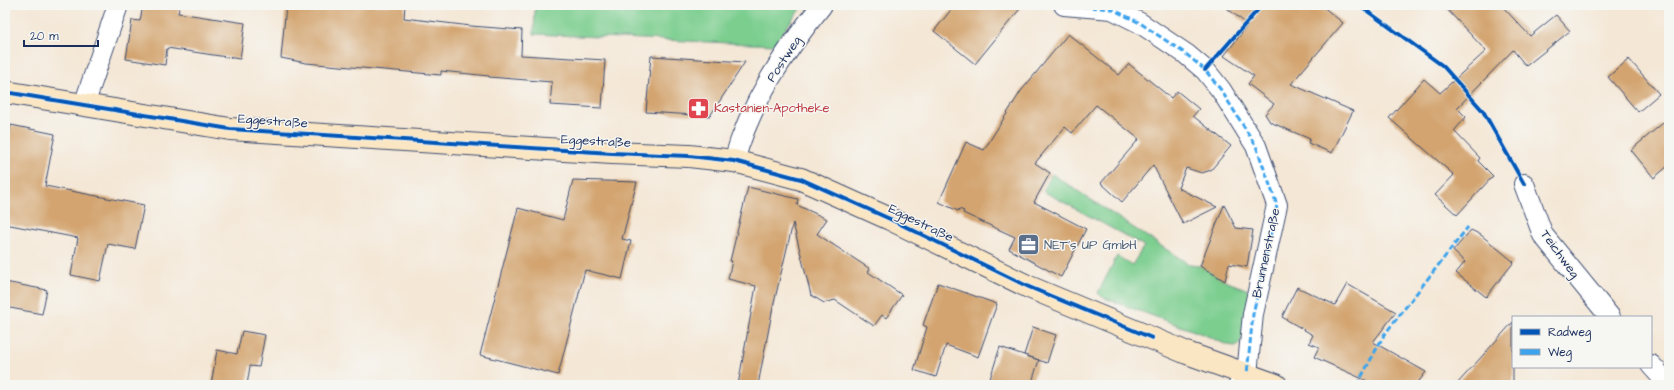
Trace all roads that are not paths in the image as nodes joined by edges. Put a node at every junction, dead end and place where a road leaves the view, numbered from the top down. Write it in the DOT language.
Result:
graph roads {
  1 [pos="118,5"];
  2 [pos="822,5"];
  3 [pos="1064,5"];
  4 [pos="5,92"];
  5 [pos="84,106"];
  6 [pos="734,161"];
  7 [pos="1524,184"];
  8 [pos="1609,316"];
  9 [pos="1652,366"];
  10 [pos="1243,380"];
  11 [pos="1276,385"];
  12 [pos="1668,385"];
  1 -- 5 [label="street"];
  2 -- 6 [label="street, Postweg"];
  3 -- 10 [label="street, Brunnenstraße"];
  4 -- 5 [label="main road, Eggestraße"];
  5 -- 6 [label="main road, Eggestraße"];
  6 -- 10 [label="main road, Eggestraße"];
  7 -- 8 [label="street, Teichweg"];
  9 -- 12 [label="street"];
  10 -- 11 [label="main road, Eggestraße"];
}
